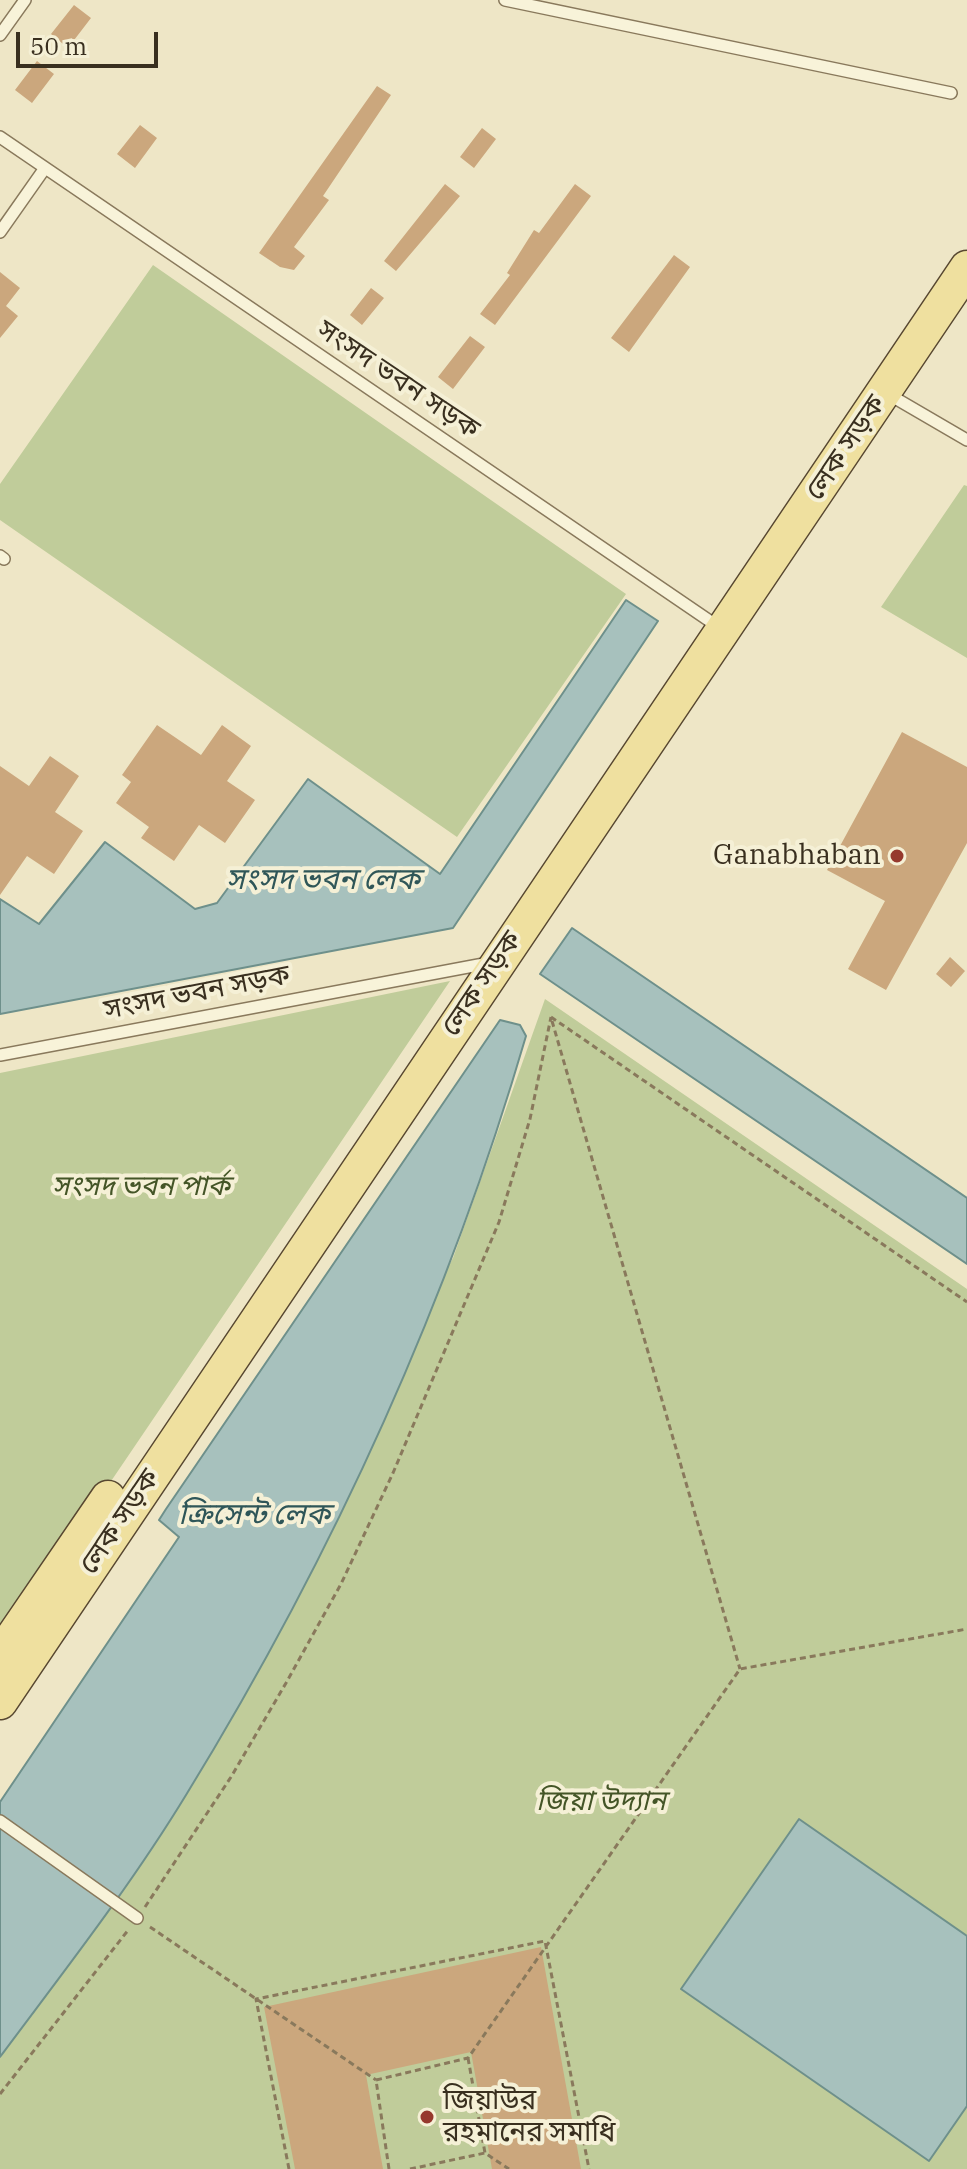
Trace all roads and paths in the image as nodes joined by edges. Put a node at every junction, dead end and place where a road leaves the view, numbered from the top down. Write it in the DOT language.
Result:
graph roads {
  1 [pos="25,0"];
  2 [pos="505,0"];
  3 [pos="0,35"];
  4 [pos="951,93"];
  5 [pos="0,137"];
  6 [pos="45,168"];
  7 [pos="0,232"];
  8 [pos="967,241"];
  9 [pos="967,268"];
  10 [pos="885,391"];
  11 [pos="967,440"];
  12 [pos="716,625"];
  13 [pos="484,964"];
  14 [pos="551,1017"];
  15 [pos="0,1055"];
  16 [pos="967,1302"];
  17 [pos="967,1629"];
  18 [pos="0,1656"];
  19 [pos="740,1669"];
  20 [pos="0,1702"];
  21 [pos="0,1821"];
  22 [pos="137,1918"];
  23 [pos="546,1946"];
  24 [pos="256,1999"];
  25 [pos="468,2058"];
  26 [pos="376,2080"];
  27 [pos="0,2094"];
  28 [pos="485,2153"];
  29 [pos="289,2169"];
  30 [pos="389,2169"];
  31 [pos="410,2169"];
  32 [pos="509,2169"];
  33 [pos="589,2169"];
  1 -- 3 [label="lane"];
  2 -- 4 [label="lane"];
  5 -- 6 [label="lane, সংসদ ভবন সড়ক"];
  6 -- 7 [label="lane"];
  6 -- 12 [label="lane, সংসদ ভবন সড়ক"];
  8 -- 12 [label="main road"];
  9 -- 10 [label="main road, লেক সড়ক"];
  10 -- 11 [label="lane"];
  10 -- 12 [label="main road, লেক সড়ক"];
  12 -- 13 [label="main road, লেক সড়ক"];
  13 -- 15 [label="lane, সংসদ ভবন সড়ক"];
  13 -- 18 [label="main road"];
  13 -- 20 [label="main road, লেক সড়ক"];
  14 -- 16 [label="path"];
  14 -- 19 [label="path"];
  14 -- 22 [label="path"];
  17 -- 19 [label="path"];
  19 -- 23 [label="path"];
  21 -- 22 [label="lane"];
  22 -- 24 [label="path"];
  22 -- 27 [label="path"];
  23 -- 24 [label="path"];
  23 -- 25 [label="path"];
  23 -- 33 [label="path"];
  24 -- 26 [label="path"];
  24 -- 29 [label="path"];
  25 -- 26 [label="path"];
  25 -- 28 [label="path"];
  26 -- 30 [label="path"];
  28 -- 31 [label="path"];
  28 -- 32 [label="path"];
}
